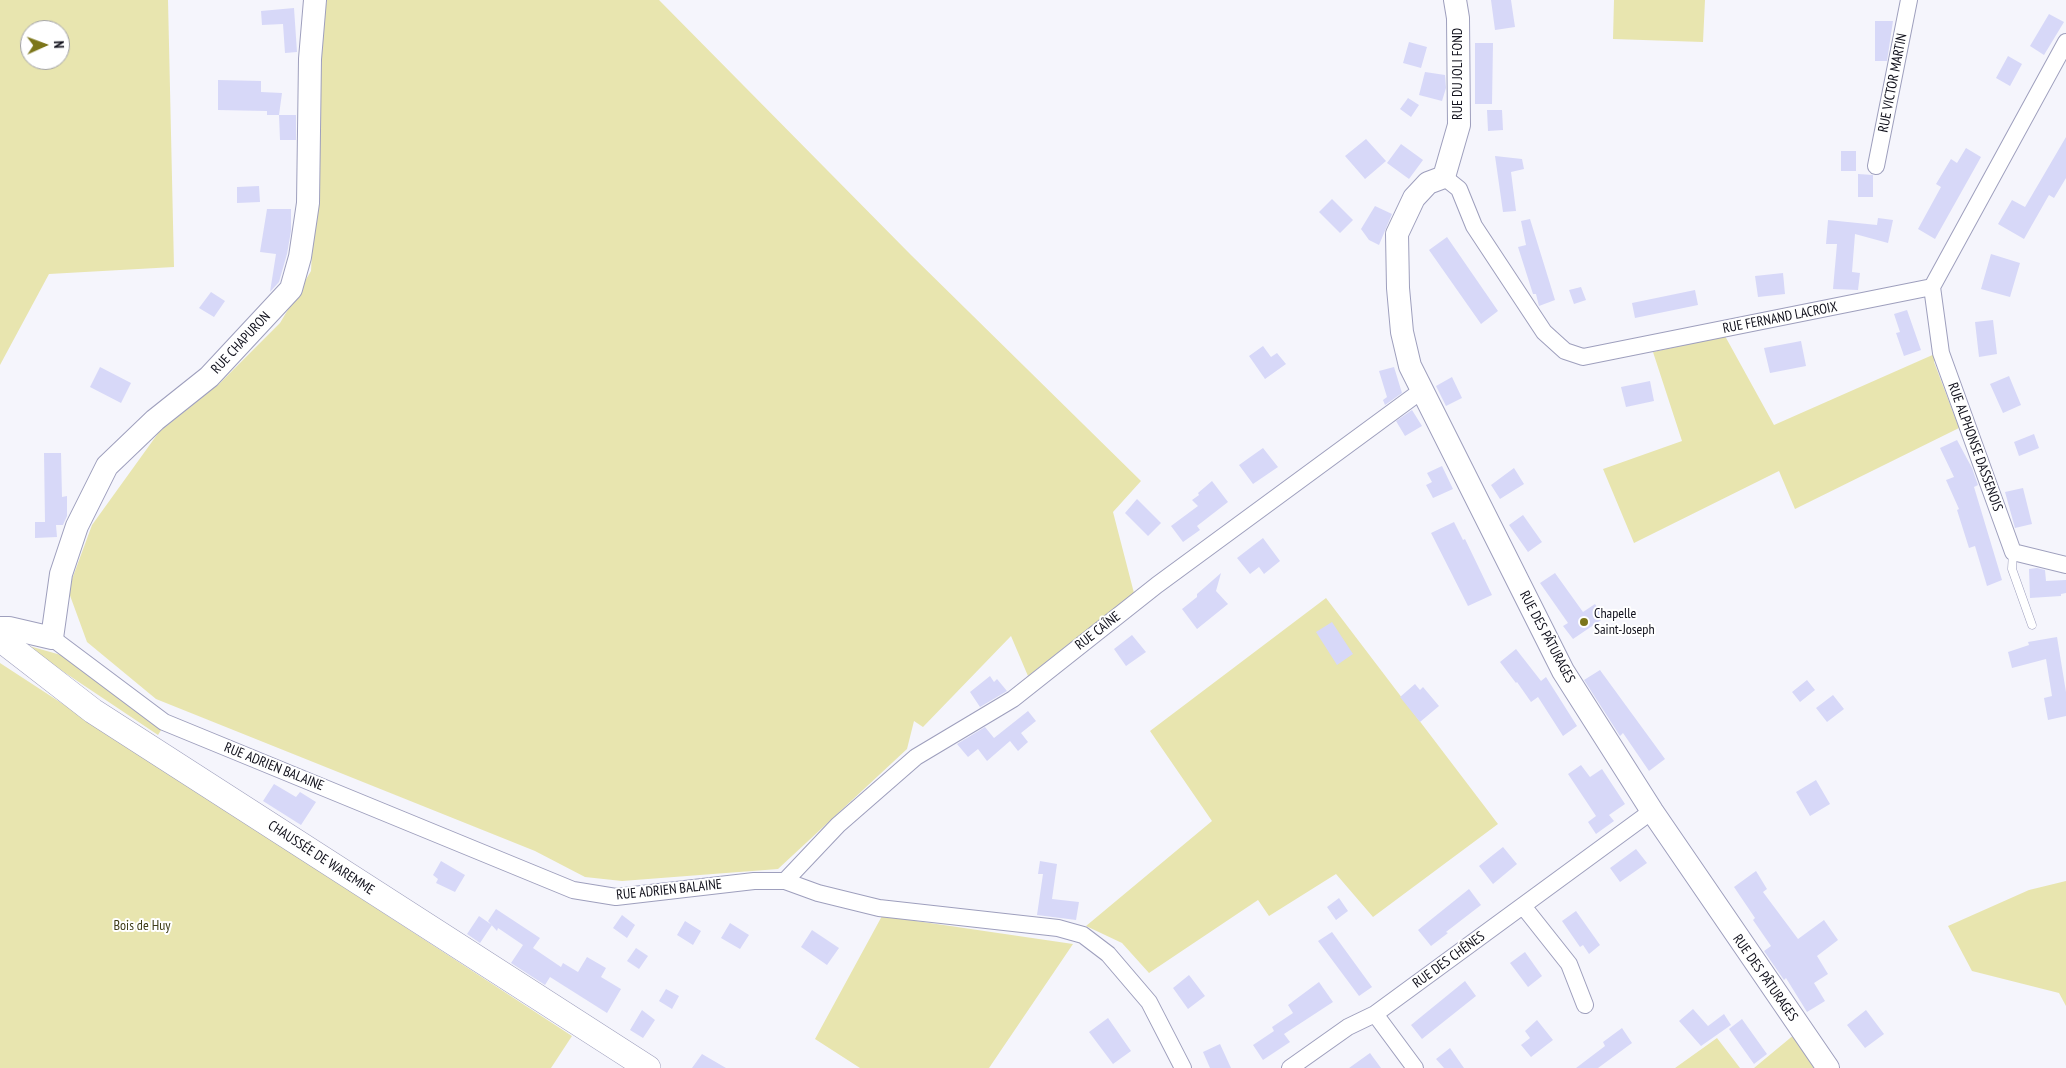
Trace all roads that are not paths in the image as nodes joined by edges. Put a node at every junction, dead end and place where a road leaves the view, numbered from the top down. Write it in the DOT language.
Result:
graph roads {
  1 [pos="315,0"];
  2 [pos="1456,0"];
  3 [pos="1909,0"];
  4 [pos="2066,42"];
  5 [pos="1876,166"];
  6 [pos="1444,177"];
  7 [pos="1932,287"];
  8 [pos="1421,391"];
  9 [pos="2013,552"];
  10 [pos="2066,565"];
  11 [pos="2032,625"];
  12 [pos="0,628"];
  13 [pos="52,638"];
  14 [pos="0,639"];
  15 [pos="1652,811"];
  16 [pos="785,881"];
  17 [pos="1523,906"];
  18 [pos="1585,1005"];
  19 [pos="1375,1014"];
  20 [pos="648,1068"];
  21 [pos="1183,1068"];
  22 [pos="1290,1068"];
  23 [pos="1415,1068"];
  24 [pos="1828,1068"];
  1 -- 13 [label="street, RUE CHAPURON"];
  2 -- 6 [label="street, RUE DU JOLI FOND"];
  3 -- 5 [label="street, RUE VICTOR MARTIN"];
  4 -- 7 [label="street"];
  6 -- 7 [label="street, RUE FERNAND LACROIX"];
  6 -- 8 [label="street, RUE DES PÂTURAGES"];
  7 -- 9 [label="street, RUE ALPHONSE DASSENOIS"];
  8 -- 15 [label="street, RUE DES PÂTURAGES"];
  8 -- 16 [label="street, RUE CAÎNE"];
  9 -- 10 [label="street"];
  9 -- 11 [label="lane"];
  12 -- 13 [label="street"];
  13 -- 16 [label="street, RUE ADRIEN BALAINE"];
  14 -- 20 [label="main road, CHAUSSÉE DE WAREMME"];
  15 -- 17 [label="street, RUE DES CHÊNES"];
  15 -- 24 [label="street, RUE DES PÂTURAGES"];
  16 -- 21 [label="street, RUE ADRIEN BALAINE"];
  17 -- 18 [label="street"];
  17 -- 19 [label="street, RUE DES CHÊNES"];
  19 -- 22 [label="street, RUE DES CHÊNES"];
  19 -- 23 [label="street"];
}
